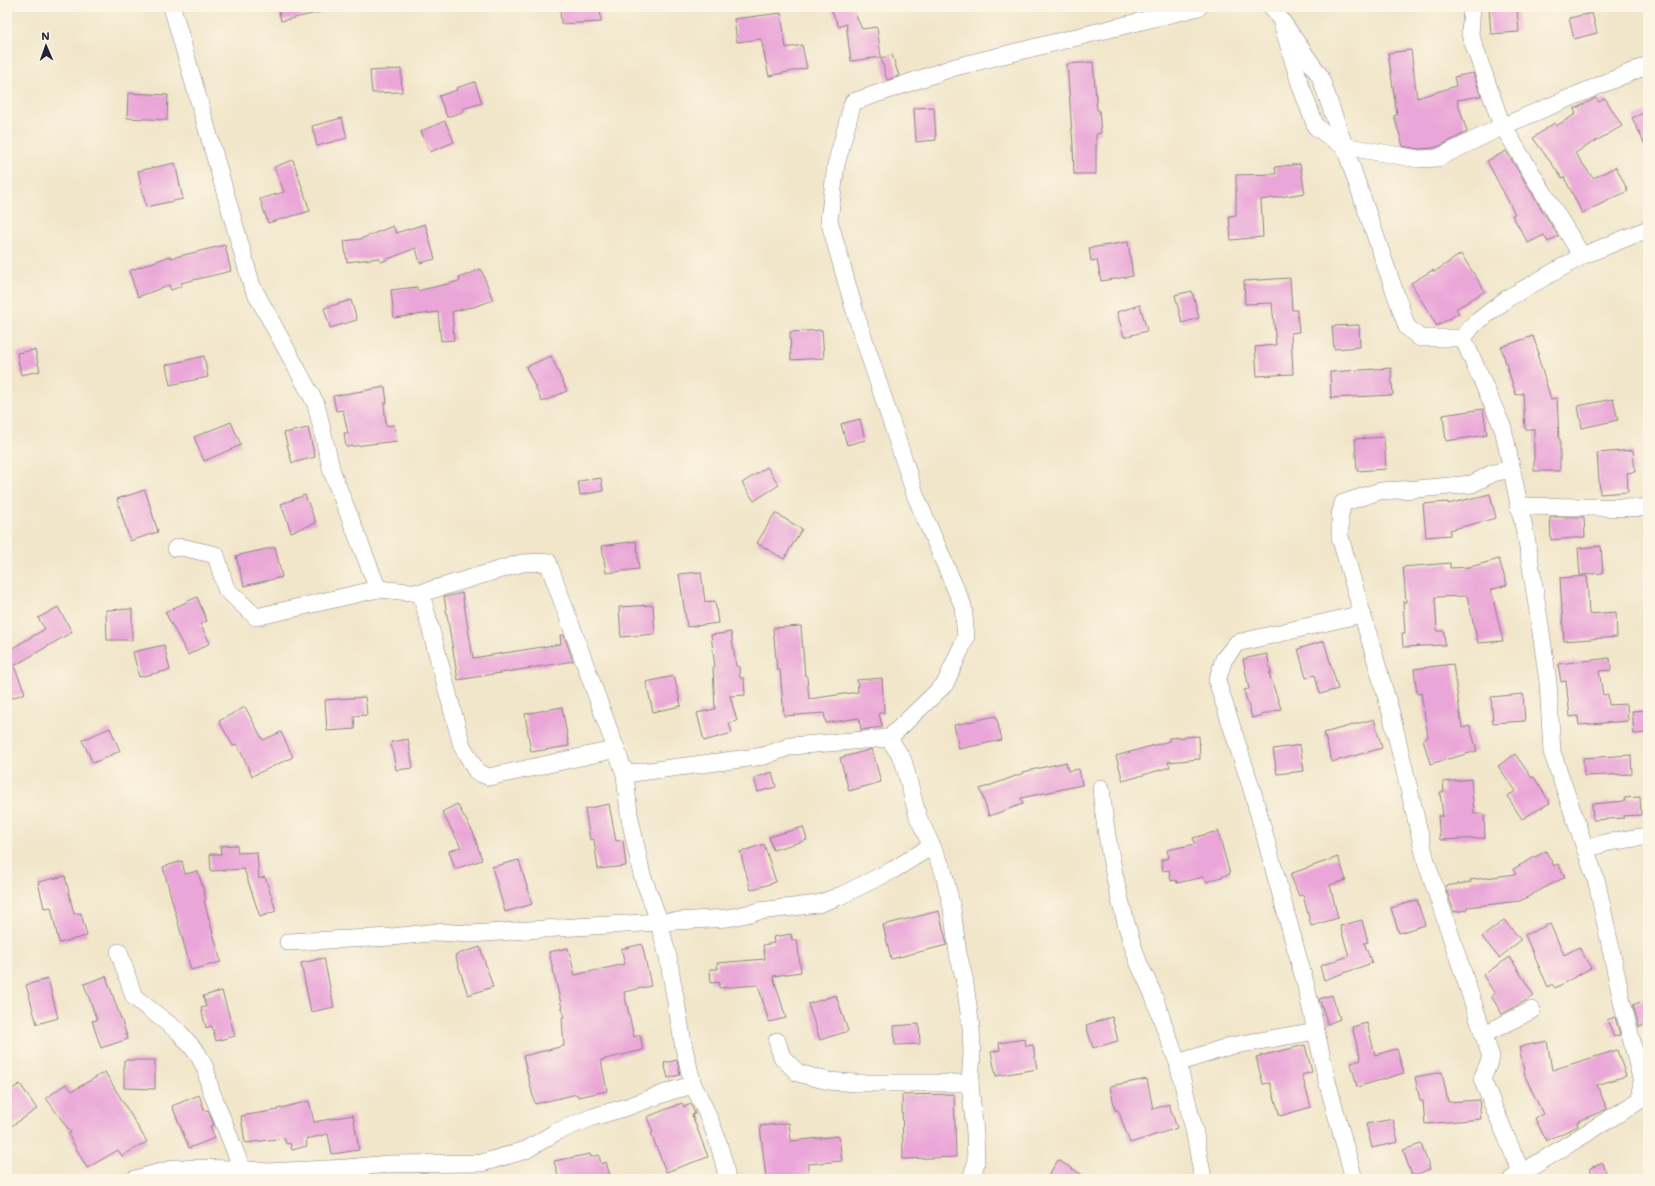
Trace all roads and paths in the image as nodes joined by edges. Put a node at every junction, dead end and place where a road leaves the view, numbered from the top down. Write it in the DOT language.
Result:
graph roads {
  1 [pos="172,7"];
  2 [pos="1199,7"];
  3 [pos="1272,7"];
  4 [pos="1472,7"];
  5 [pos="1648,65"];
  6 [pos="1503,126"];
  7 [pos="1343,146"];
  8 [pos="1648,229"];
  9 [pos="1582,256"];
  10 [pos="1463,338"];
  11 [pos="1512,469"];
  12 [pos="1518,506"];
  13 [pos="1648,508"];
  14 [pos="176,548"];
  15 [pos="378,589"];
  16 [pos="421,593"];
  17 [pos="1362,614"];
  18 [pos="889,738"];
  19 [pos="617,749"];
  20 [pos="625,774"];
  21 [pos="1101,788"];
  22 [pos="1648,836"];
  23 [pos="932,846"];
  24 [pos="1585,849"];
  25 [pos="659,922"];
  26 [pos="288,942"];
  27 [pos="119,952"];
  28 [pos="1532,1010"];
  29 [pos="1316,1031"];
  30 [pos="1484,1035"];
  31 [pos="777,1041"];
  32 [pos="1178,1063"];
  33 [pos="1644,1075"];
  34 [pos="970,1083"];
  35 [pos="694,1085"];
  36 [pos="242,1169"];
  37 [pos="1517,1177"];
  38 [pos="134,1179"];
  39 [pos="726,1179"];
  40 [pos="972,1179"];
  41 [pos="1203,1179"];
  42 [pos="1354,1179"];
  1 -- 15 [label="street"];
  2 -- 18 [label="street"];
  3 -- 7 [label="street"];
  4 -- 6 [label="street"];
  5 -- 6 [label="street"];
  6 -- 7 [label="street"];
  6 -- 9 [label="street"];
  7 -- 10 [label="street"];
  8 -- 9 [label="street"];
  9 -- 10 [label="street"];
  10 -- 11 [label="street"];
  11 -- 12 [label="street"];
  11 -- 17 [label="street"];
  12 -- 13 [label="street"];
  12 -- 24 [label="street"];
  14 -- 15 [label="street"];
  15 -- 16 [label="street"];
  16 -- 19 [label="street"];
  16 -- 19 [label="street"];
  17 -- 29 [label="street"];
  17 -- 30 [label="street"];
  18 -- 20 [label="street"];
  18 -- 23 [label="street"];
  19 -- 20 [label="street"];
  20 -- 25 [label="street"];
  21 -- 32 [label="street"];
  22 -- 24 [label="street"];
  23 -- 25 [label="street"];
  23 -- 34 [label="street"];
  24 -- 33 [label="street"];
  25 -- 26 [label="street"];
  25 -- 35 [label="street"];
  27 -- 36 [label="street"];
  28 -- 30 [label="street"];
  29 -- 32 [label="street"];
  29 -- 42 [label="street"];
  30 -- 37 [label="street"];
  31 -- 34 [label="street"];
  32 -- 41 [label="street"];
  33 -- 37 [label="street"];
  34 -- 40 [label="street"];
  35 -- 36 [label="street"];
  35 -- 39 [label="street"];
  36 -- 38 [label="street"];
}
